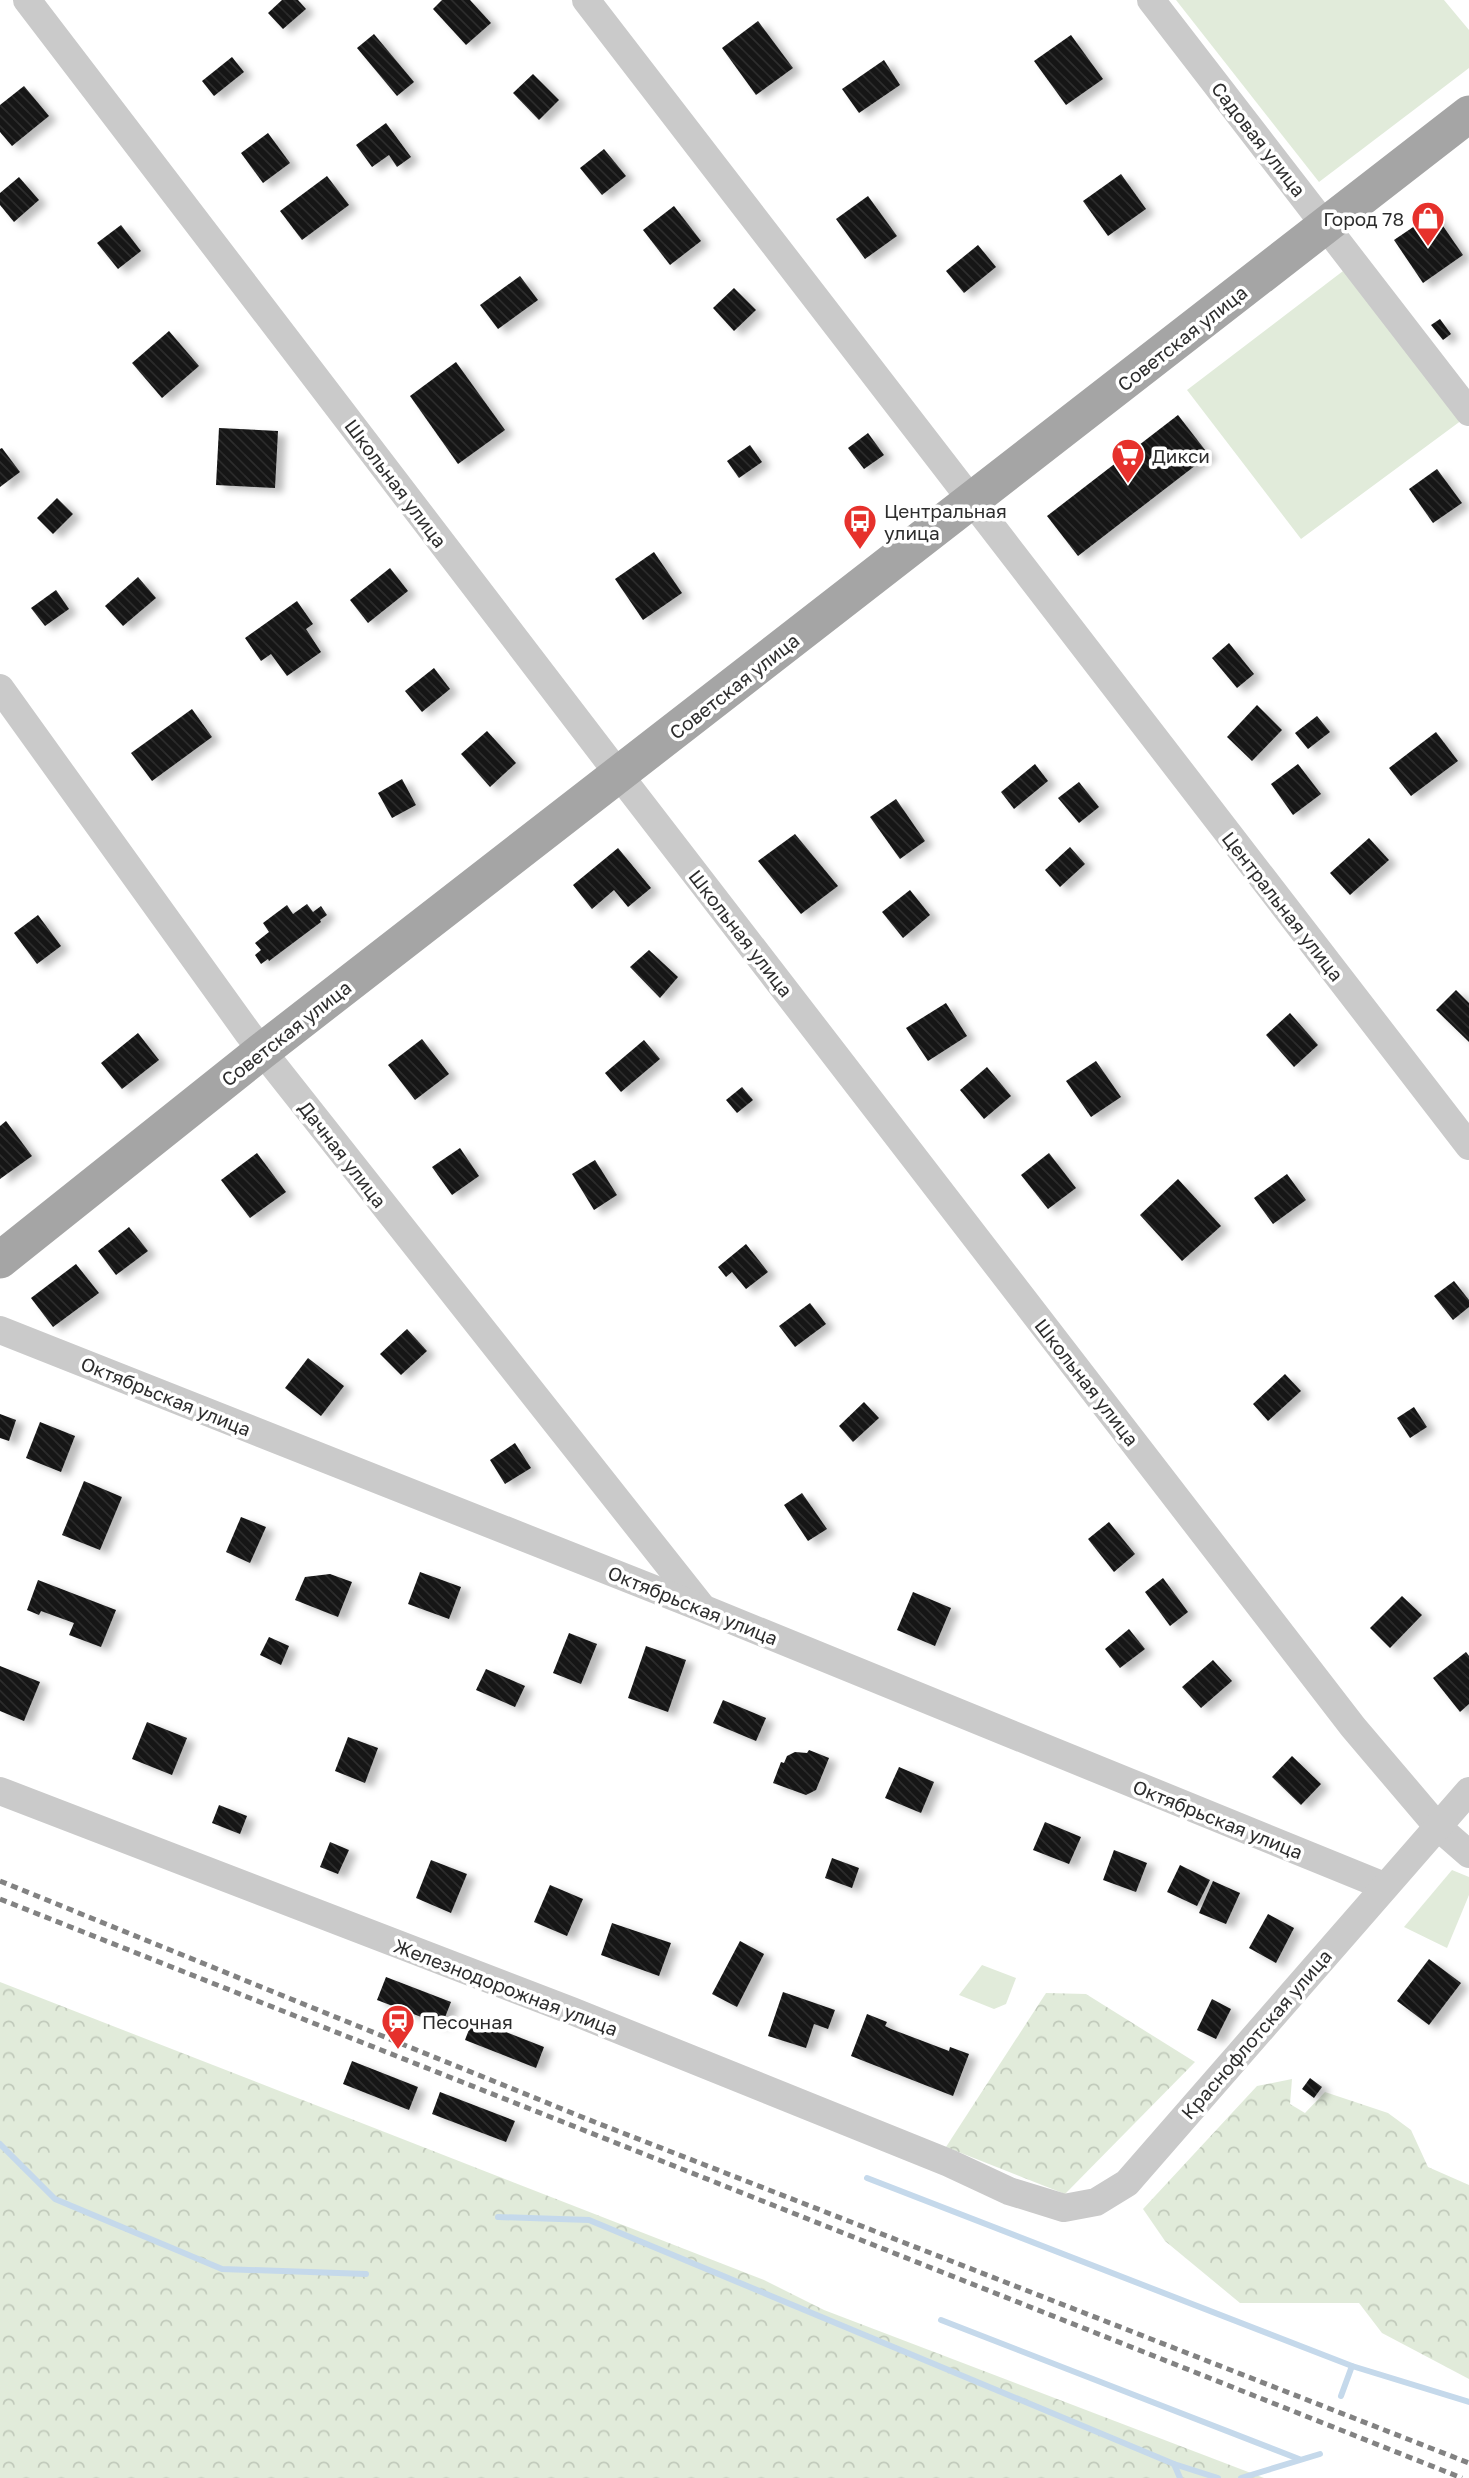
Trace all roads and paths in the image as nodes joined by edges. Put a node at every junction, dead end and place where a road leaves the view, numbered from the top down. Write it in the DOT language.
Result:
graph roads {
  1 [pos="27,0"];
  2 [pos="586,0"];
  3 [pos="1151,0"];
  4 [pos="1469,114"];
  5 [pos="1326,226"];
  6 [pos="1469,412"];
  7 [pos="972,501"];
  8 [pos="0,688"];
  9 [pos="620,775"];
  10 [pos="262,1051"];
  11 [pos="1469,1146"];
  12 [pos="0,1260"];
  13 [pos="0,1330"];
  14 [pos="702,1608"];
  15 [pos="0,1791"];
  16 [pos="1469,1791"];
  17 [pos="1438,1827"];
  18 [pos="1469,1854"];
  19 [pos="1384,1886"];
  20 [pos="1009,2191"];
  1 -- 9 [label="street, Школьная улица"];
  2 -- 7 [label="street, Центральная улица"];
  3 -- 5 [label="street, Садовая улица"];
  4 -- 5 [label="main road, Советская улица"];
  5 -- 6 [label="street, Садовая улица"];
  5 -- 7 [label="main road, Советская улица"];
  7 -- 9 [label="main road, Советская улица"];
  7 -- 11 [label="street, Центральная улица"];
  8 -- 10 [label="street, Дачная улица"];
  9 -- 10 [label="main road, Советская улица"];
  9 -- 17 [label="street, Школьная улица"];
  10 -- 12 [label="main road, Советская улица"];
  10 -- 14 [label="street, Дачная улица"];
  13 -- 14 [label="street, Октябрьская улица"];
  14 -- 19 [label="street, Октябрьская улица"];
  15 -- 20 [label="street, Железнодорожная улица"];
  16 -- 17 [label="street, Краснофлотская улица"];
  17 -- 18 [label="street, Школьная улица"];
  17 -- 19 [label="street, Краснофлотская улица"];
  19 -- 20 [label="street, Краснофлотская улица"];
}
